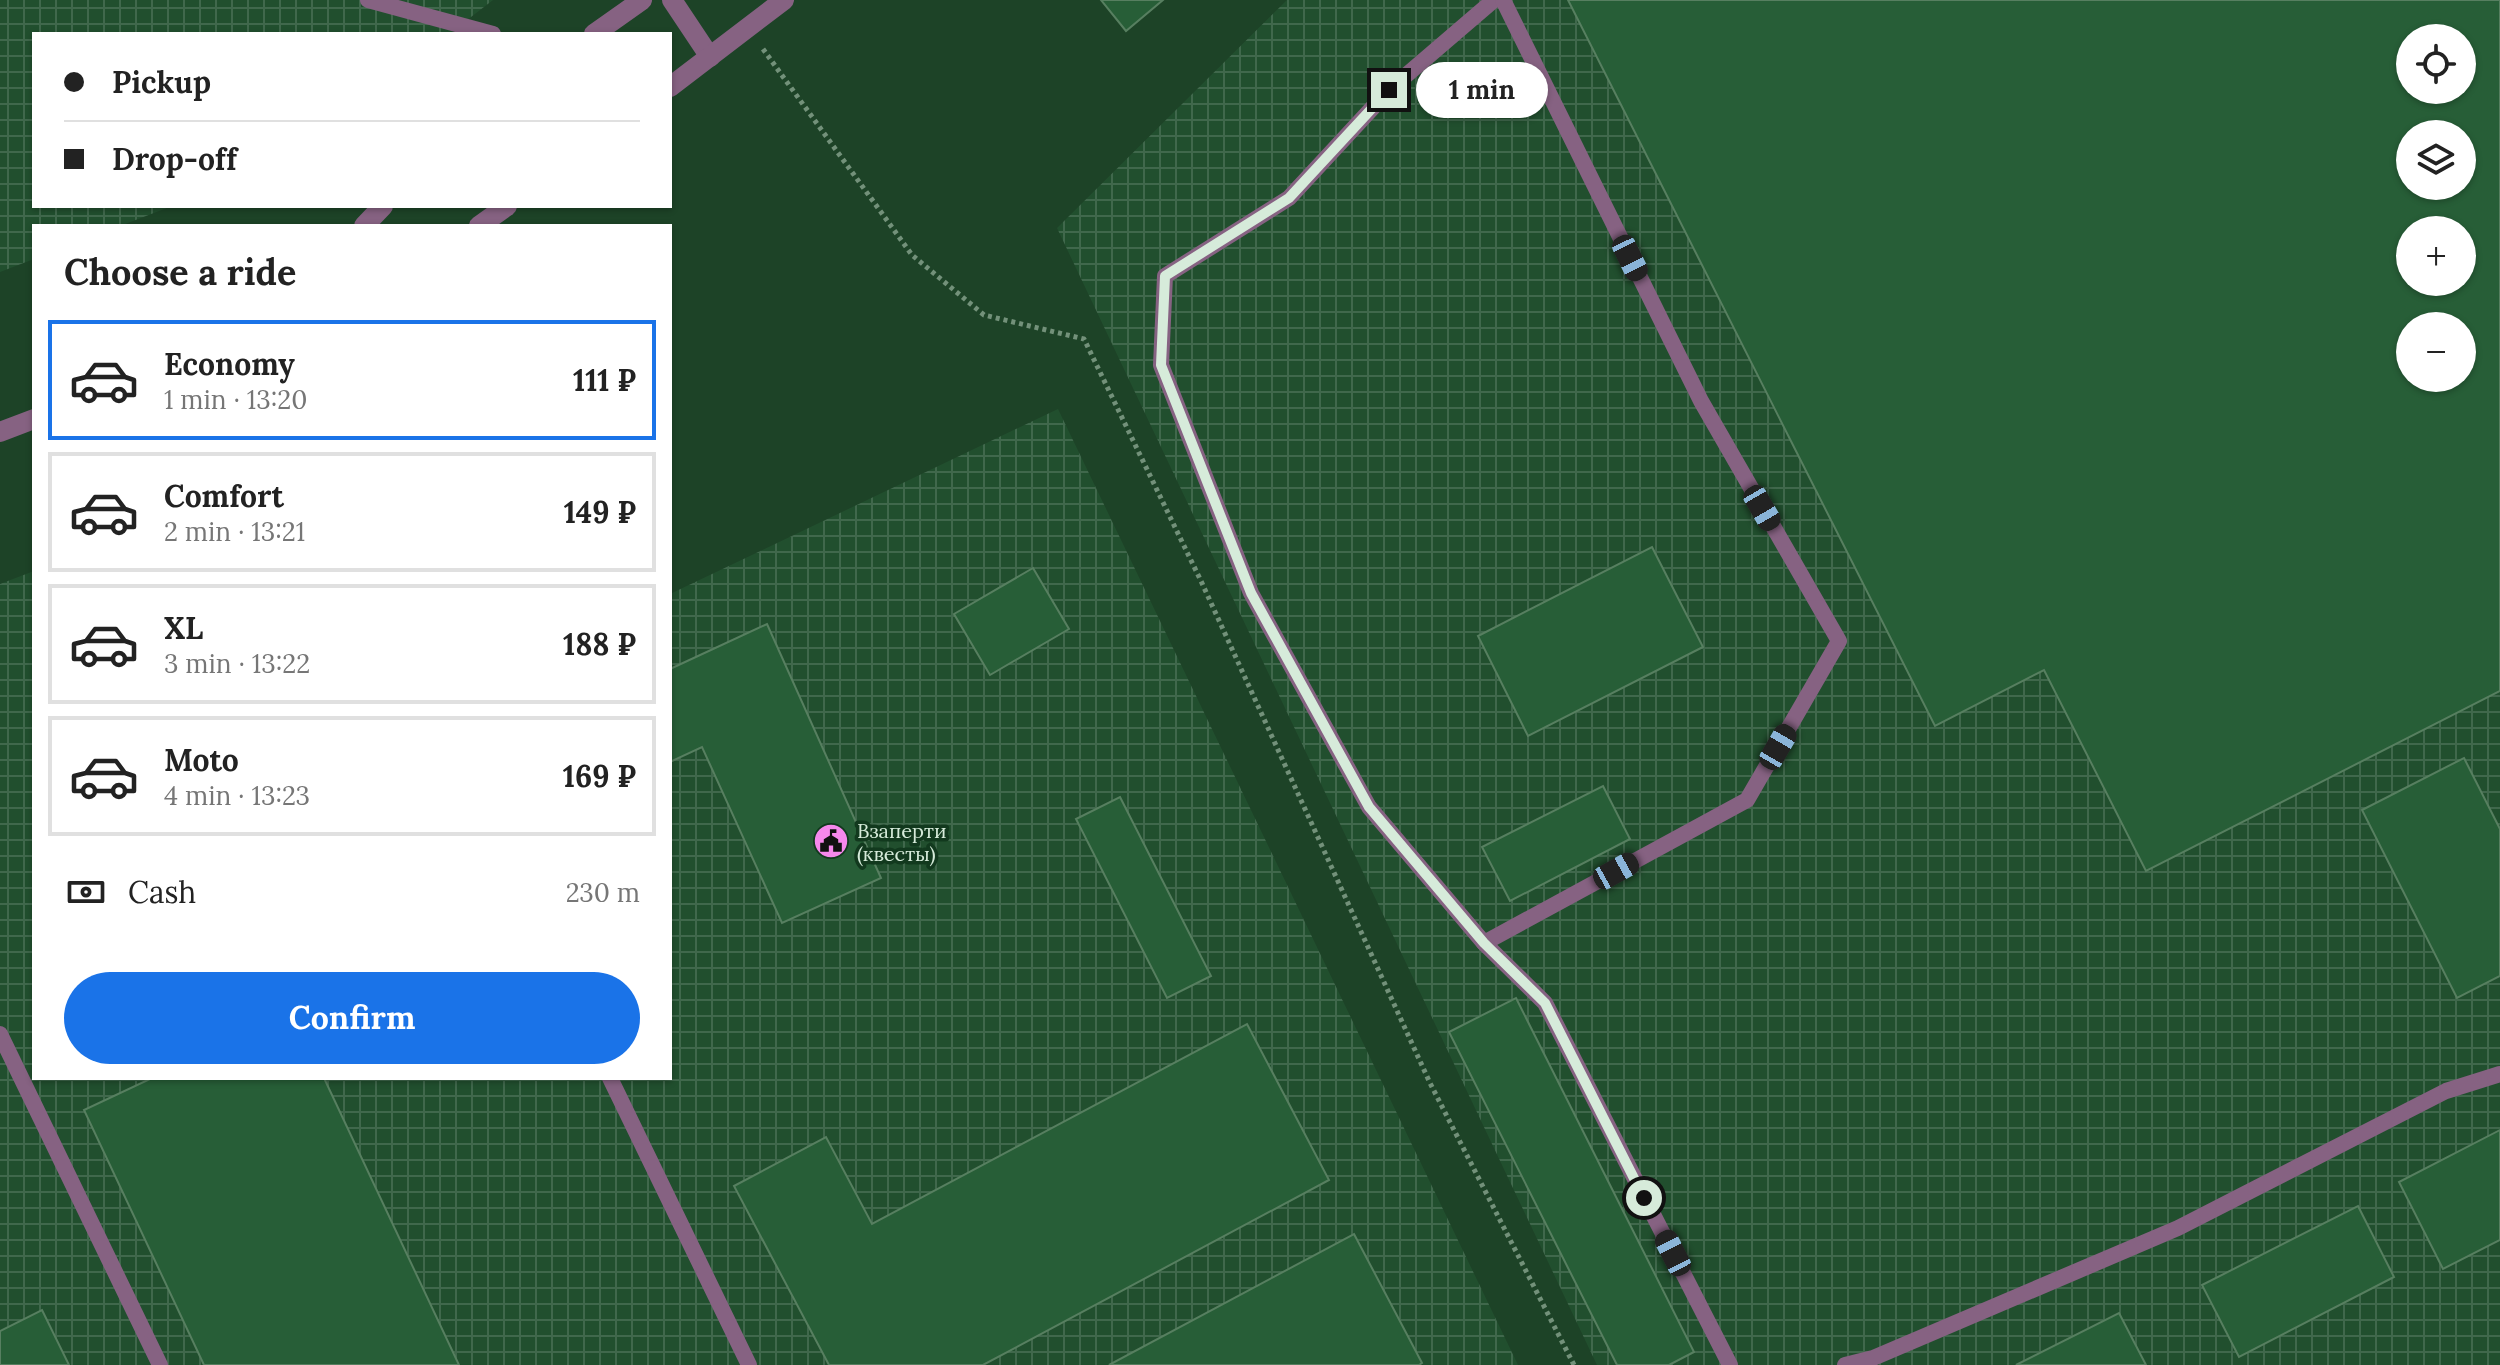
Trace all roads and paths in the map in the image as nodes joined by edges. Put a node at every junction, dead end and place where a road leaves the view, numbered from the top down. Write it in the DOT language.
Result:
graph roads {
  1 [pos="368,0"];
  2 [pos="642,0"];
  3 [pos="672,0"];
  4 [pos="784,0"];
  5 [pos="1494,0"];
  6 [pos="1503,0"];
  7 [pos="748,28"];
  8 [pos="486,32"];
  9 [pos="597,32"];
  10 [pos="710,57"];
  11 [pos="672,86"];
  12 [pos="381,208"];
  13 [pos="504,208"];
  14 [pos="366,224"];
  15 [pos="482,224"];
  16 [pos="32,420"];
  17 [pos="0,432"];
  18 [pos="1484,943"];
  19 [pos="0,1034"];
  20 [pos="2500,1074"];
  21 [pos="611,1080"];
  22 [pos="160,1365"];
  23 [pos="749,1365"];
  24 [pos="1574,1365"];
  25 [pos="1730,1365"];
  26 [pos="1845,1365"];
  1 -- 8 [label="lane"];
  2 -- 9 [label="street"];
  3 -- 10 [label="street"];
  4 -- 7 [label="street"];
  5 -- 18 [label="lane"];
  6 -- 18 [label="lane"];
  7 -- 10 [label="street"];
  7 -- 24 [label="path"];
  10 -- 11 [label="street"];
  12 -- 14 [label="street"];
  13 -- 15 [label="street"];
  16 -- 17 [label="street"];
  18 -- 25 [label="lane"];
  19 -- 22 [label="lane"];
  20 -- 26 [label="lane"];
  21 -- 23 [label="lane"];
}
